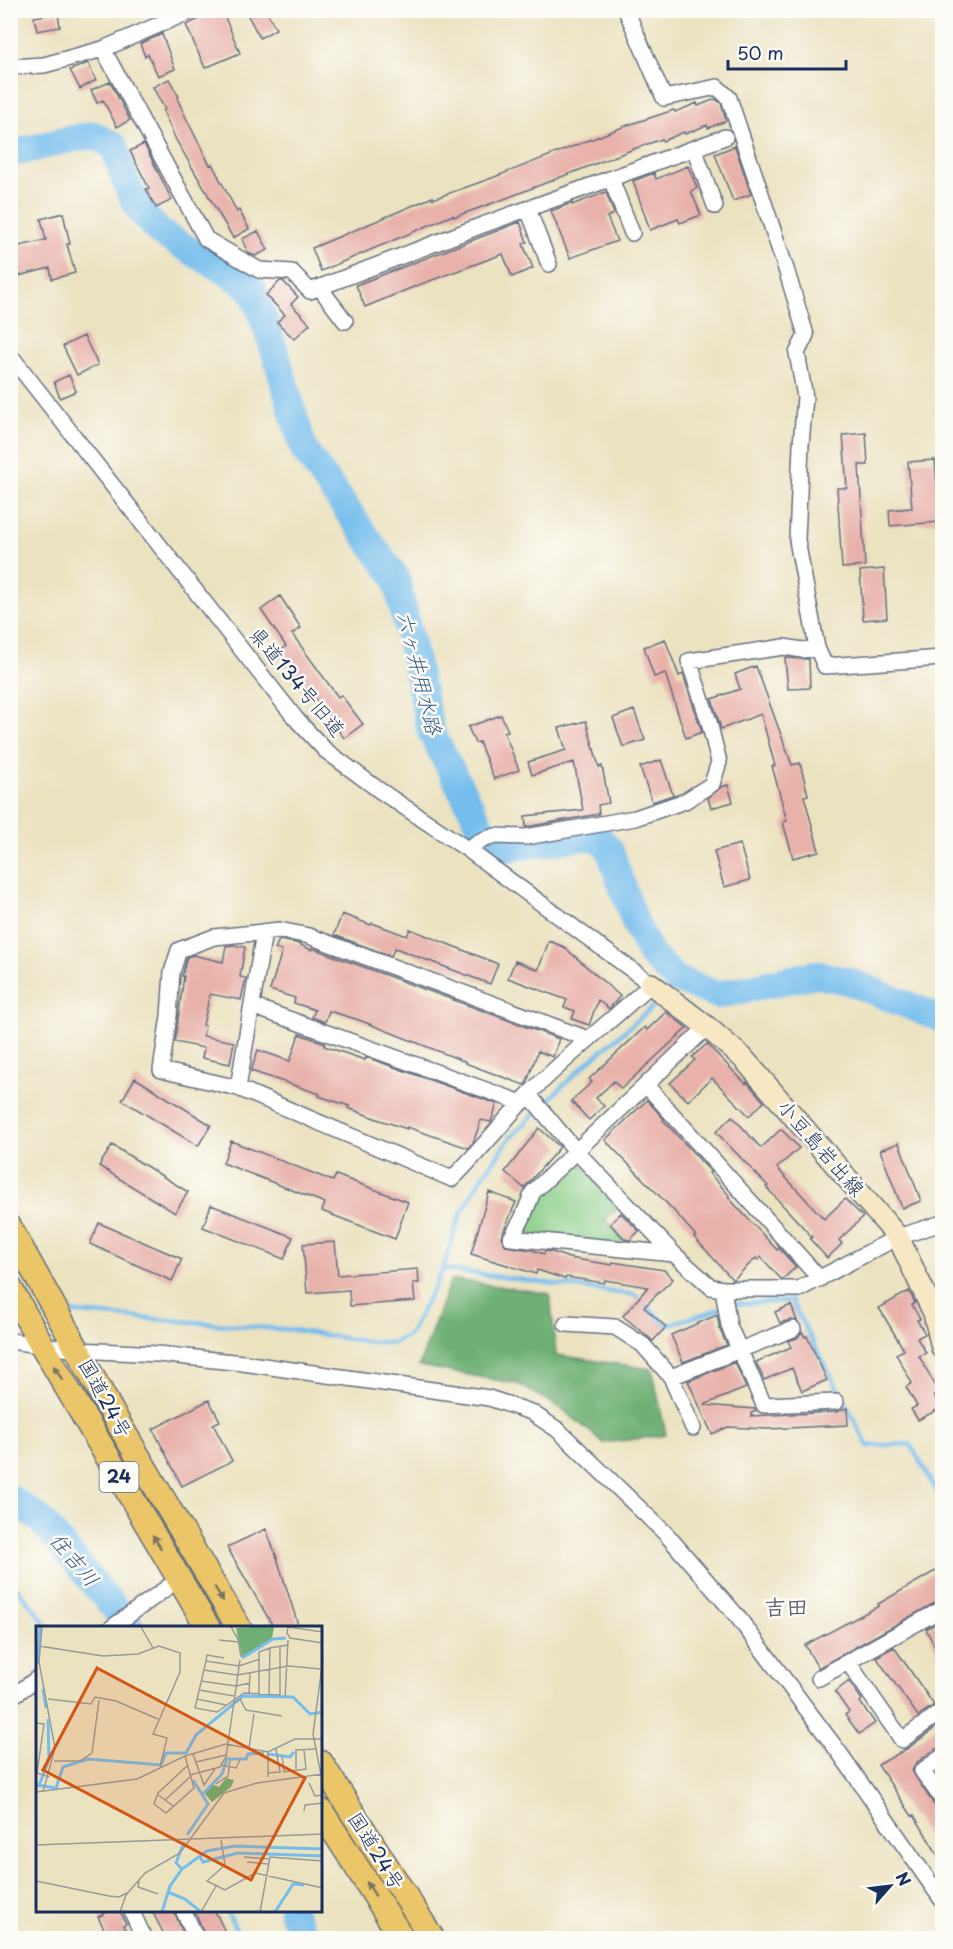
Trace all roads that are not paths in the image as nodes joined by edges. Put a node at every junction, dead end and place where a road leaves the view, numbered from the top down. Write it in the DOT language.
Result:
graph roads {
  1 [pos="193,10"];
  2 [pos="626,10"];
  3 [pos="103,49"];
  4 [pos="10,67"];
  5 [pos="725,137"];
  6 [pos="694,148"];
  7 [pos="611,178"];
  8 [pos="715,206"];
  9 [pos="528,209"];
  10 [pos="632,233"];
  11 [pos="549,264"];
  12 [pos="320,288"];
  13 [pos="345,321"];
  14 [pos="10,355"];
  15 [pos="818,648"];
  16 [pos="942,658"];
  17 [pos="467,849"];
  18 [pos="264,932"];
  19 [pos="651,984"];
  20 [pos="252,1006"];
  21 [pos="707,1027"];
  22 [pos="588,1039"];
  23 [pos="646,1085"];
  24 [pos="238,1088"];
  25 [pos="528,1100"];
  26 [pos="576,1151"];
  27 [pos="942,1223"];
  28 [pos="10,1228"];
  29 [pos="898,1237"];
  30 [pos="674,1254"];
  31 [pos="820,1279"];
  32 [pos="10,1288"];
  33 [pos="725,1301"];
  34 [pos="566,1324"];
  35 [pos="793,1329"];
  36 [pos="36,1335"];
  37 [pos="10,1341"];
  38 [pos="942,1348"];
  39 [pos="78,1350"];
  40 [pos="740,1350"];
  41 [pos="671,1377"];
  42 [pos="836,1402"];
  43 [pos="693,1428"];
  44 [pos="179,1579"];
  45 [pos="942,1609"];
  46 [pos="114,1626"];
  47 [pos="207,1626"];
  48 [pos="238,1626"];
  49 [pos="848,1662"];
  50 [pos="819,1678"];
  51 [pos="36,1679"];
  52 [pos="10,1698"];
  53 [pos="942,1711"];
  54 [pos="942,1757"];
  55 [pos="322,1765"];
  56 [pos="942,1800"];
  57 [pos="322,1813"];
  58 [pos="942,1900"];
  59 [pos="133,1913"];
  60 [pos="185,1913"];
  61 [pos="144,1938"];
  62 [pos="196,1938"];
  63 [pos="402,1938"];
  64 [pos="432,1938"];
  1 -- 3 [label="street"];
  2 -- 15 [label="street"];
  3 -- 4 [label="street"];
  3 -- 12 [label="street"];
  5 -- 6 [label="street"];
  6 -- 7 [label="street"];
  6 -- 8 [label="street"];
  7 -- 9 [label="street"];
  7 -- 10 [label="street"];
  9 -- 11 [label="street"];
  9 -- 12 [label="street"];
  12 -- 13 [label="street"];
  14 -- 17 [label="street, 県道134号旧道"];
  15 -- 16 [label="street"];
  15 -- 17 [label="street"];
  17 -- 19 [label="street, 県道134号旧道"];
  18 -- 20 [label="street"];
  18 -- 22 [label="street"];
  18 -- 24 [label="street"];
  19 -- 21 [label="main road, 小豆島岩出線"];
  19 -- 22 [label="street"];
  20 -- 24 [label="street"];
  20 -- 25 [label="street"];
  21 -- 23 [label="street"];
  21 -- 29 [label="main road, 小豆島岩出線"];
  22 -- 25 [label="street"];
  23 -- 26 [label="street"];
  23 -- 31 [label="street"];
  24 -- 25 [label="street"];
  25 -- 26 [label="street"];
  26 -- 30 [label="street"];
  26 -- 30 [label="street"];
  27 -- 29 [label="street"];
  28 -- 39 [label="highway, 国道24号 / 24"];
  29 -- 31 [label="street"];
  29 -- 38 [label="main road, 小豆島岩出線"];
  30 -- 33 [label="street"];
  31 -- 33 [label="street"];
  32 -- 36 [label="highway, 国道24号 / 24"];
  33 -- 40 [label="street"];
  34 -- 41 [label="street"];
  35 -- 40 [label="street"];
  36 -- 37 [label="street"];
  36 -- 39 [label="street"];
  44 -- 36 [label="highway, 国道24号 / 24, one-way"];
  39 -- 48 [label="highway, 国道24号 / 24, one-way"];
  39 -- 58 [label="street"];
  40 -- 41 [label="street"];
  40 -- 42 [label="street"];
  41 -- 43 [label="street"];
  44 -- 46 [label="street"];
  44 -- 47 [label="highway, 国道24号 / 24"];
  45 -- 49 [label="street"];
  49 -- 50 [label="street"];
  49 -- 53 [label="street"];
  51 -- 52 [label="street"];
  54 -- 56 [label="street"];
  55 -- 64 [label="highway, 国道24号"];
  63 -- 57 [label="highway, 国道24号, one-way"];
  59 -- 61 [label="street"];
  60 -- 62 [label="street"];
}
